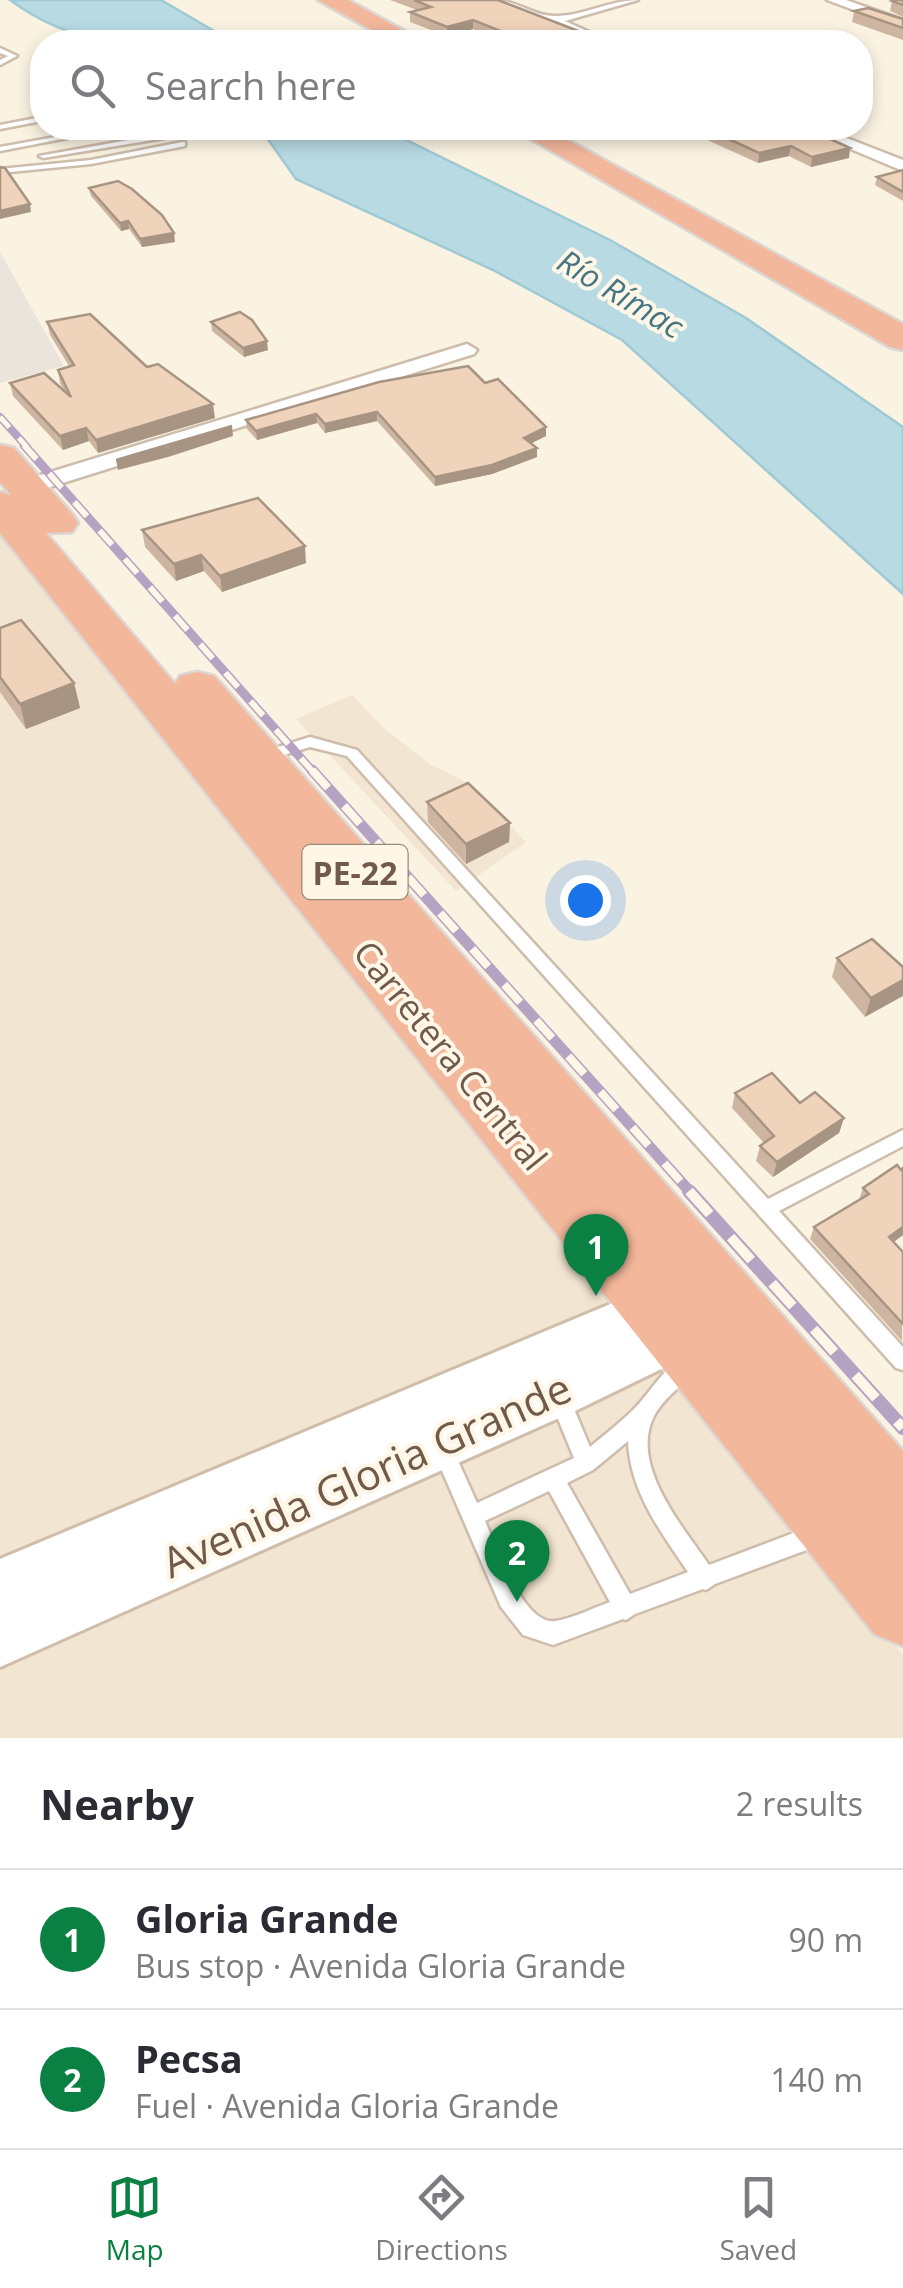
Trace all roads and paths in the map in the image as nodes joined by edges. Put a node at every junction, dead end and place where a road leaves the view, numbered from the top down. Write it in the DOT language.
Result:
graph roads {
  1 [pos="500,0"];
  2 [pos="632,0"];
  3 [pos="832,0"];
  4 [pos="321,4"];
  5 [pos="552,21"];
  6 [pos="903,24"];
  7 [pos="357,30"];
  8 [pos="383,30"];
  9 [pos="574,30"];
  10 [pos="0,50"];
  11 [pos="0,63"];
  12 [pos="30,120"];
  13 [pos="0,126"];
  14 [pos="60,140"];
  15 [pos="71,140"];
  16 [pos="161,140"];
  17 [pos="166,140"];
  18 [pos="547,140"];
  19 [pos="594,140"];
  20 [pos="839,140"];
  21 [pos="2,159"];
  22 [pos="903,166"];
  23 [pos="903,309"];
  24 [pos="903,339"];
  25 [pos="467,350"];
  26 [pos="8,483"];
  27 [pos="258,758"];
  28 [pos="903,1137"];
  29 [pos="764,1210"];
  30 [pos="695,1318"];
  31 [pos="903,1361"];
  32 [pos="557,1391"];
  33 [pos="643,1415"];
  34 [pos="440,1442"];
  35 [pos="586,1463"];
  36 [pos="554,1480"];
  37 [pos="473,1516"];
  38 [pos="871,1519"];
  39 [pos="706,1578"];
  40 [pos="0,1590"];
  41 [pos="903,1605"];
  42 [pos="626,1609"];
  43 [pos="0,1635"];
  1 -- 5 [label="street"];
  2 -- 5 [label="street"];
  3 -- 6 [label="street"];
  4 -- 7 [label="highway"];
  4 -- 8 [label="highway"];
  5 -- 9 [label="street"];
  10 -- 11 [label="lane"];
  12 -- 13 [label="lane"];
  14 -- 21 [label="lane"];
  15 -- 21 [label="lane"];
  16 -- 21 [label="lane"];
  17 -- 21 [label="lane"];
  18 -- 24 [label="highway"];
  19 -- 23 [label="highway"];
  20 -- 22 [label="street"];
  25 -- 26 [label="street"];
  26 -- 27 [label="highway, Carretera Central / PE-22"];
  26 -- 30 [label="highway, Carretera Central / PE-22"];
  27 -- 29 [label="lane"];
  27 -- 30 [label="highway, Carretera Central / PE-22"];
  28 -- 29 [label="lane"];
  29 -- 31 [label="lane"];
  30 -- 32 [label="street, Avenida Gloria Grande"];
  30 -- 33 [label="lane"];
  30 -- 38 [label="highway, Carretera Central / PE-22"];
  30 -- 40 [label="street, Avenida Gloria Grande"];
  32 -- 34 [label="street, Avenida Gloria Grande"];
  32 -- 35 [label="lane"];
  33 -- 35 [label="lane"];
  33 -- 39 [label="lane"];
  34 -- 37 [label="lane"];
  34 -- 43 [label="street, Avenida Gloria Grande"];
  35 -- 36 [label="lane"];
  36 -- 37 [label="lane"];
  36 -- 42 [label="lane"];
  37 -- 42 [label="lane"];
  38 -- 39 [label="lane"];
  38 -- 41 [label="highway, Carretera Central / PE-22"];
  39 -- 42 [label="lane"];
}
